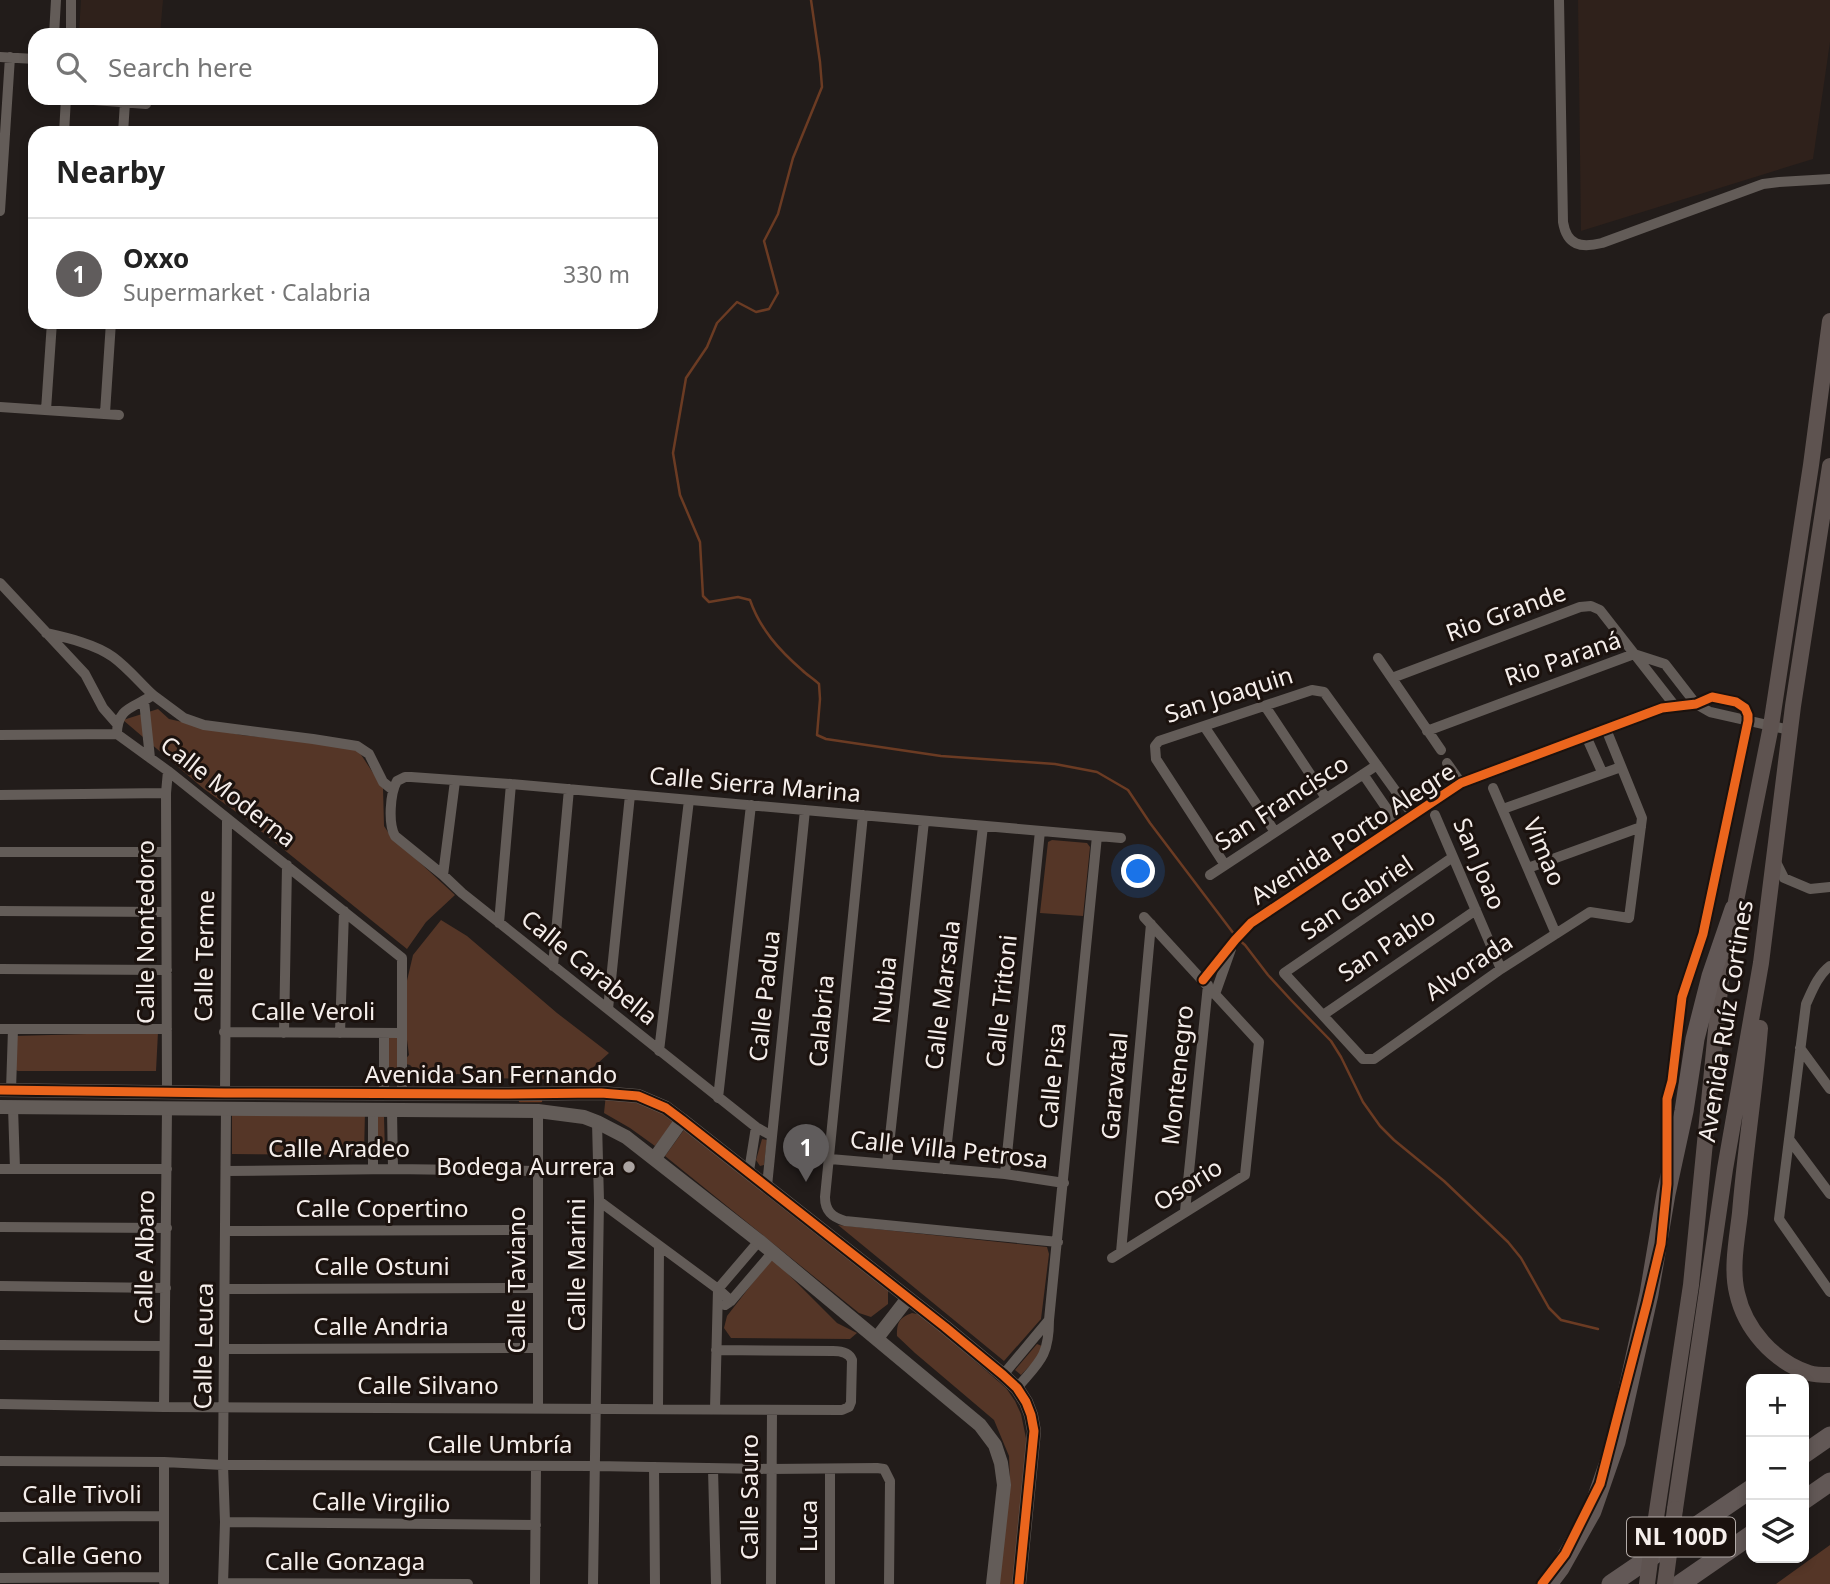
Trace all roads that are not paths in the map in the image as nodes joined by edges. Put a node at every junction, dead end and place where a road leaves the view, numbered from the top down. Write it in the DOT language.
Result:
graph roads {
  1 [pos="56,0"];
  2 [pos="71,0"];
  3 [pos="1559,0"];
  4 [pos="54,28"];
  5 [pos="71,28"];
  6 [pos="5,57"];
  7 [pos="28,59"];
  8 [pos="66,105"];
  9 [pos="125,105"];
  10 [pos="65,126"];
  11 [pos="123,126"];
  12 [pos="1830,179"];
  13 [pos="0,211"];
  14 [pos="1830,321"];
  15 [pos="52,329"];
  16 [pos="111,329"];
  17 [pos="0,407"];
  18 [pos="46,410"];
  19 [pos="105,413"];
  20 [pos="120,415"];
  21 [pos="1830,466"];
  22 [pos="0,583"];
  23 [pos="44,632"];
  24 [pos="1634,654"];
  25 [pos="1378,658"];
  26 [pos="1392,678"];
  27 [pos="149,698"];
  28 [pos="1696,704"];
  29 [pos="1265,706"];
  30 [pos="1675,706"];
  31 [pos="1748,721"];
  32 [pos="1204,726"];
  33 [pos="1771,726"];
  34 [pos="117,729"];
  35 [pos="1606,729"];
  36 [pos="1427,730"];
  37 [pos="1790,730"];
  38 [pos="0,735"];
  39 [pos="1586,736"];
  40 [pos="1441,750"];
  41 [pos="150,758"];
  42 [pos="1447,763"];
  43 [pos="1377,765"];
  44 [pos="1621,767"];
  45 [pos="168,771"];
  46 [pos="1602,772"];
  47 [pos="1363,774"];
  48 [pos="455,780"];
  49 [pos="1461,783"];
  50 [pos="511,784"];
  51 [pos="1493,788"];
  52 [pos="569,789"];
  53 [pos="393,790"];
  54 [pos="166,793"];
  55 [pos="0,795"];
  56 [pos="630,795"];
  57 [pos="1326,798"];
  58 [pos="689,800"];
  59 [pos="751,805"];
  60 [pos="1503,809"];
  61 [pos="805,810"];
  62 [pos="863,815"];
  63 [pos="1413,815"];
  64 [pos="1435,815"];
  65 [pos="227,820"];
  66 [pos="925,821"];
  67 [pos="1398,825"];
  68 [pos="983,826"];
  69 [pos="1641,827"];
  70 [pos="1040,831"];
  71 [pos="1275,832"];
  72 [pos="1097,836"];
  73 [pos="1121,838"];
  74 [pos="0,852"];
  75 [pos="166,852"];
  76 [pos="1453,857"];
  77 [pos="1774,858"];
  78 [pos="287,865"];
  79 [pos="1225,865"];
  80 [pos="1528,868"];
  81 [pos="443,875"];
  82 [pos="1210,875"];
  83 [pos="1830,887"];
  84 [pos="1734,909"];
  85 [pos="1476,910"];
  86 [pos="0,911"];
  87 [pos="344,911"];
  88 [pos="166,912"];
  89 [pos="499,923"];
  90 [pos="1556,934"];
  91 [pos="1765,935"];
  92 [pos="1235,940"];
  93 [pos="553,966"];
  94 [pos="0,969"];
  95 [pos="1501,969"];
  96 [pos="167,970"];
  97 [pos="1829,970"];
  98 [pos="1209,986"];
  99 [pos="608,1009"];
  100 [pos="1323,1015"];
  101 [pos="13,1029"];
  102 [pos="167,1029"];
  103 [pos="0,1030"];
  104 [pos="225,1032"];
  105 [pos="284,1032"];
  106 [pos="340,1033"];
  107 [pos="384,1033"];
  108 [pos="402,1033"];
  109 [pos="1800,1048"];
  110 [pos="659,1051"];
  111 [pos="1830,1089"];
  112 [pos="6,1090"];
  113 [pos="167,1092"];
  114 [pos="195,1093"];
  115 [pos="384,1093"];
  116 [pos="402,1094"];
  117 [pos="718,1098"];
  118 [pos="225,1101"];
  119 [pos="7,1107"];
  120 [pos="167,1108"];
  121 [pos="196,1108"];
  122 [pos="373,1110"];
  123 [pos="392,1110"];
  124 [pos="538,1111"];
  125 [pos="682,1120"];
  126 [pos="597,1122"];
  127 [pos="756,1127"];
  128 [pos="772,1136"];
  129 [pos="1789,1139"];
  130 [pos="655,1158"];
  131 [pos="830,1159"];
  132 [pos="887,1164"];
  133 [pos="393,1168"];
  134 [pos="0,1169"];
  135 [pos="15,1169"];
  136 [pos="167,1169"];
  137 [pos="373,1169"];
  138 [pos="944,1169"];
  139 [pos="226,1171"];
  140 [pos="537,1171"];
  141 [pos="749,1171"];
  142 [pos="1005,1174"];
  143 [pos="1064,1183"];
  144 [pos="768,1186"];
  145 [pos="1666,1194"];
  146 [pos="1830,1194"];
  147 [pos="599,1201"];
  148 [pos="1185,1211"];
  149 [pos="0,1227"];
  150 [pos="167,1228"];
  151 [pos="538,1230"];
  152 [pos="226,1231"];
  153 [pos="759,1241"];
  154 [pos="1058,1242"];
  155 [pos="659,1247"];
  156 [pos="772,1253"];
  157 [pos="1116,1255"];
  158 [pos="0,1286"];
  159 [pos="166,1288"];
  160 [pos="538,1288"];
  161 [pos="225,1289"];
  162 [pos="718,1289"];
  163 [pos="1830,1292"];
  164 [pos="1649,1294"];
  165 [pos="908,1298"];
  166 [pos="731,1301"];
  167 [pos="717,1311"];
  168 [pos="1049,1320"];
  169 [pos="877,1338"];
  170 [pos="0,1345"];
  171 [pos="164,1346"];
  172 [pos="538,1348"];
  173 [pos="225,1349"];
  174 [pos="716,1350"];
  175 [pos="1003,1375"];
  176 [pos="1830,1375"];
  177 [pos="1017,1388"];
  178 [pos="0,1404"];
  179 [pos="224,1406"];
  180 [pos="164,1407"];
  181 [pos="538,1408"];
  182 [pos="597,1408"];
  183 [pos="658,1408"];
  184 [pos="715,1409"];
  185 [pos="772,1411"];
  186 [pos="1830,1436"];
  187 [pos="1809,1451"];
  188 [pos="0,1461"];
  189 [pos="164,1462"];
  190 [pos="223,1465"];
  191 [pos="595,1466"];
  192 [pos="536,1467"];
  193 [pos="654,1467"];
  194 [pos="713,1469"];
  195 [pos="770,1469"];
  196 [pos="830,1469"];
  197 [pos="1830,1482"];
  198 [pos="1746,1492"];
  199 [pos="1809,1497"];
  200 [pos="164,1516"];
  201 [pos="0,1517"];
  202 [pos="225,1522"];
  203 [pos="536,1525"];
  204 [pos="1746,1538"];
  205 [pos="0,1578"];
  206 [pos="163,1581"];
  207 [pos="223,1583"];
  208 [pos="468,1584"];
  209 [pos="536,1584"];
  210 [pos="593,1584"];
  211 [pos="655,1584"];
  212 [pos="716,1584"];
  213 [pos="771,1584"];
  214 [pos="830,1584"];
  215 [pos="889,1584"];
  216 [pos="993,1584"];
  217 [pos="1020,1584"];
  218 [pos="1542,1584"];
  219 [pos="1548,1584"];
  220 [pos="1611,1584"];
  221 [pos="1647,1584"];
  222 [pos="1665,1584"];
  223 [pos="1680,1584"];
  1 -- 4 [label="street"];
  2 -- 5 [label="street"];
  3 -- 12 [label="street"];
  6 -- 7 [label="street"];
  6 -- 13 [label="street"];
  8 -- 10 [label="street"];
  9 -- 11 [label="street"];
  14 -- 33 [label="main road"];
  15 -- 18 [label="street"];
  16 -- 19 [label="street"];
  17 -- 18 [label="street"];
  18 -- 19 [label="street"];
  19 -- 20 [label="street"];
  21 -- 37 [label="main road, Avenida Ruíz Cortines"];
  22 -- 23 [label="street, Calle Moderna"];
  23 -- 27 [label="street"];
  23 -- 34 [label="street, Calle Moderna"];
  24 -- 26 [label="street, Rio Grande"];
  24 -- 28 [label="street, Rio Paraná"];
  24 -- 30 [label="street, Rio Grande"];
  24 -- 36 [label="street, Rio Paraná"];
  25 -- 26 [label="street"];
  26 -- 36 [label="street"];
  27 -- 34 [label="street"];
  27 -- 41 [label="street"];
  27 -- 53 [label="street"];
  28 -- 30 [label="street, Avenida Porto Alegre"];
  28 -- 31 [label="street"];
  28 -- 31 [label="street, Avenida Porto Alegre"];
  29 -- 32 [label="street, San Joaquin"];
  29 -- 43 [label="street, San Joaquin"];
  29 -- 57 [label="street"];
  30 -- 35 [label="street, Avenida Porto Alegre"];
  31 -- 33 [label="street"];
  31 -- 145 [label="street"];
  32 -- 71 [label="street"];
  32 -- 79 [label="street, San Joaquin"];
  33 -- 37 [label="street"];
  33 -- 84 [label="main road"];
  34 -- 38 [label="street"];
  34 -- 41 [label="street, Calle Moderna"];
  35 -- 39 [label="street, Avenida Porto Alegre"];
  35 -- 44 [label="street"];
  36 -- 40 [label="street"];
  37 -- 77 [label="main road, Avenida Ruíz Cortines"];
  39 -- 46 [label="street"];
  39 -- 49 [label="street, Avenida Porto Alegre"];
  41 -- 45 [label="street, Calle Moderna"];
  42 -- 49 [label="street"];
  43 -- 47 [label="street, San Francisco"];
  43 -- 63 [label="street"];
  44 -- 46 [label="street"];
  44 -- 69 [label="street"];
  45 -- 54 [label="street, Calle Nontedoro"];
  45 -- 65 [label="street, Calle Moderna"];
  46 -- 60 [label="street"];
  47 -- 57 [label="street, San Francisco"];
  47 -- 67 [label="street"];
  48 -- 50 [label="street, Calle Sierra Marina"];
  48 -- 53 [label="street, Calle Sierra Marina"];
  48 -- 81 [label="street"];
  49 -- 63 [label="street, Avenida Porto Alegre"];
  50 -- 52 [label="street, Calle Sierra Marina"];
  50 -- 89 [label="street"];
  51 -- 60 [label="street, Vimao"];
  52 -- 56 [label="street, Calle Sierra Marina"];
  52 -- 93 [label="street"];
  53 -- 81 [label="street, Calle Carabella"];
  54 -- 55 [label="street"];
  54 -- 75 [label="street, Calle Nontedoro"];
  56 -- 58 [label="street, Calle Sierra Marina"];
  56 -- 99 [label="street"];
  57 -- 71 [label="street, San Francisco"];
  58 -- 59 [label="street, Calle Sierra Marina"];
  58 -- 110 [label="street"];
  59 -- 61 [label="street, Calle Sierra Marina"];
  59 -- 117 [label="street"];
  60 -- 80 [label="street, Vimao"];
  61 -- 62 [label="street, Calle Sierra Marina"];
  61 -- 128 [label="street, Calle Padua"];
  62 -- 66 [label="street, Calle Sierra Marina"];
  62 -- 131 [label="street, Calabria"];
  63 -- 67 [label="street, Avenida Porto Alegre"];
  64 -- 76 [label="street, San Joao"];
  65 -- 78 [label="street, Calle Moderna"];
  65 -- 104 [label="street, Calle Terme"];
  66 -- 68 [label="street, Calle Sierra Marina"];
  66 -- 132 [label="street, Nubia"];
  67 -- 92 [label="street, Avenida Porto Alegre"];
  68 -- 70 [label="street, Calle Sierra Marina"];
  68 -- 138 [label="street, Calle Marsala"];
  69 -- 80 [label="street"];
  69 -- 90 [label="street, Alvorada"];
  70 -- 72 [label="street, Calle Sierra Marina"];
  70 -- 142 [label="street, Calle Tritoni"];
  71 -- 79 [label="street, San Francisco"];
  72 -- 73 [label="street, Calle Sierra Marina"];
  72 -- 143 [label="street, Calle Pisa"];
  74 -- 75 [label="street"];
  75 -- 88 [label="street, Calle Nontedoro"];
  76 -- 85 [label="street, San Joao"];
  76 -- 100 [label="street, San Gabriel"];
  77 -- 83 [label="street"];
  77 -- 91 [label="main road, Avenida Ruíz Cortines"];
  78 -- 87 [label="street, Calle Moderna"];
  78 -- 105 [label="street"];
  79 -- 82 [label="street, San Francisco"];
  80 -- 90 [label="street, Vimao"];
  81 -- 89 [label="street, Calle Carabella"];
  84 -- 145 [label="highway"];
  84 -- 221 [label="main road, bridge"];
  85 -- 95 [label="street, San Joao"];
  85 -- 100 [label="street, San Pablo"];
  86 -- 88 [label="street"];
  87 -- 106 [label="street"];
  87 -- 108 [label="street, Calle Moderna"];
  88 -- 96 [label="street, Calle Nontedoro"];
  89 -- 93 [label="street, Calle Carabella"];
  90 -- 95 [label="street, Alvorada"];
  91 -- 176 [label="main road"];
  91 -- 222 [label="main road, Avenida Ruíz Cortines, bridge"];
  92 -- 98 [label="street, Montenegro"];
  92 -- 98 [label="street, Avenida Porto Alegre"];
  93 -- 99 [label="street, Calle Carabella"];
  94 -- 96 [label="street"];
  95 -- 100 [label="street, Alvorada"];
  96 -- 102 [label="street, Calle Nontedoro"];
  97 -- 109 [label="street"];
  98 -- 148 [label="street, Montenegro"];
  98 -- 148 [label="street, Osorio"];
  98 -- 157 [label="street, Garavatal"];
  99 -- 110 [label="street, Calle Carabella"];
  101 -- 102 [label="street"];
  101 -- 103 [label="street"];
  101 -- 112 [label="street"];
  102 -- 113 [label="street, Calle Nontedoro"];
  104 -- 105 [label="street, Calle Veroli"];
  104 -- 118 [label="street, Calle Terme"];
  105 -- 106 [label="street, Calle Veroli"];
  106 -- 107 [label="street, Calle Veroli"];
  107 -- 108 [label="street, Calle Veroli"];
  107 -- 115 [label="street"];
  108 -- 116 [label="street"];
  109 -- 111 [label="street"];
  109 -- 129 [label="street"];
  110 -- 117 [label="street, Calle Carabella"];
  112 -- 113 [label="street, Avenida San Fernando"];
  113 -- 114 [label="street, Avenida San Fernando"];
  114 -- 118 [label="street, Avenida San Fernando"];
  114 -- 121 [label="street"];
  115 -- 116 [label="street, Avenida San Fernando"];
  115 -- 118 [label="street, Avenida San Fernando"];
  116 -- 125 [label="street, Avenida San Fernando"];
  117 -- 127 [label="street, Calle Carabella"];
  118 -- 121 [label="street, Avenida San Fernando"];
  118 -- 122 [label="street, Avenida San Fernando"];
  118 -- 139 [label="street, Calle Leuca"];
  119 -- 120 [label="street, Avenida San Fernando"];
  119 -- 135 [label="street"];
  120 -- 121 [label="street, Avenida San Fernando"];
  120 -- 136 [label="street, Calle Albaro"];
  122 -- 123 [label="street, Avenida San Fernando"];
  122 -- 137 [label="street"];
  123 -- 124 [label="street, Avenida San Fernando"];
  123 -- 133 [label="street"];
  124 -- 126 [label="street, Avenida San Fernando"];
  124 -- 140 [label="street, Calle Taviano"];
  125 -- 130 [label="street"];
  125 -- 141 [label="street, Avenida San Fernando"];
  126 -- 130 [label="street, Avenida San Fernando"];
  126 -- 147 [label="street, Calle Marini"];
  127 -- 128 [label="street, Calle Carabella"];
  127 -- 141 [label="street"];
  128 -- 144 [label="street, Calle Padua"];
  129 -- 146 [label="street"];
  129 -- 163 [label="street"];
  130 -- 153 [label="street, Avenida San Fernando"];
  131 -- 132 [label="street, Calle Villa Petrosa"];
  131 -- 154 [label="street, Calabria"];
  132 -- 138 [label="street, Calle Villa Petrosa"];
  133 -- 137 [label="street, Calle Aradeo"];
  133 -- 140 [label="street, Calle Aradeo"];
  134 -- 135 [label="street"];
  135 -- 136 [label="street"];
  136 -- 150 [label="street, Calle Albaro"];
  137 -- 139 [label="street, Calle Aradeo"];
  138 -- 142 [label="street, Calle Villa Petrosa"];
  139 -- 152 [label="street, Calle Leuca"];
  140 -- 151 [label="street, Calle Taviano"];
  141 -- 144 [label="street, Avenida San Fernando"];
  142 -- 143 [label="street, Calle Villa Petrosa"];
  143 -- 154 [label="street, Calle Pisa"];
  144 -- 165 [label="street, Avenida San Fernando"];
  145 -- 164 [label="highway"];
  147 -- 155 [label="street"];
  147 -- 182 [label="street, Calle Marini"];
  148 -- 157 [label="street, Osorio"];
  149 -- 150 [label="street"];
  150 -- 159 [label="street, Calle Albaro"];
  151 -- 152 [label="street, Calle Copertino"];
  151 -- 160 [label="street, Calle Taviano"];
  152 -- 161 [label="street, Calle Leuca"];
  153 -- 156 [label="street, Avenida San Fernando"];
  153 -- 162 [label="street"];
  154 -- 168 [label="street, Calle Pisa"];
  155 -- 162 [label="street"];
  155 -- 183 [label="street"];
  156 -- 166 [label="street"];
  156 -- 169 [label="street, Avenida San Fernando"];
  158 -- 159 [label="street"];
  159 -- 171 [label="street, Calle Albaro"];
  160 -- 161 [label="street, Calle Ostuni"];
  160 -- 172 [label="street, Calle Taviano"];
  161 -- 173 [label="street, Calle Leuca"];
  162 -- 166 [label="street"];
  162 -- 167 [label="street"];
  164 -- 218 [label="street"];
  164 -- 219 [label="highway"];
  165 -- 169 [label="street"];
  165 -- 175 [label="street, Avenida San Fernando"];
  166 -- 167 [label="street"];
  167 -- 174 [label="street"];
  168 -- 175 [label="street"];
  168 -- 177 [label="street, Calle Pisa"];
  169 -- 216 [label="street, Avenida San Fernando"];
  170 -- 171 [label="street"];
  171 -- 180 [label="street, Calle Albaro"];
  172 -- 173 [label="street, Calle Andria"];
  172 -- 181 [label="street, Calle Taviano"];
  173 -- 179 [label="street, Calle Leuca"];
  174 -- 184 [label="street"];
  174 -- 185 [label="street, Calle Silvano"];
  175 -- 177 [label="street, Avenida San Fernando"];
  177 -- 217 [label="street, Avenida San Fernando"];
  178 -- 180 [label="street, Calle Silvano"];
  179 -- 180 [label="street, Calle Silvano"];
  179 -- 181 [label="street, Calle Silvano"];
  179 -- 190 [label="street, Calle Leuca"];
  181 -- 182 [label="street, Calle Silvano"];
  182 -- 183 [label="street, Calle Silvano"];
  182 -- 191 [label="street, Calle Marini"];
  183 -- 184 [label="street, Calle Silvano"];
  184 -- 185 [label="street, Calle Silvano"];
  185 -- 195 [label="street, Calle Sauro"];
  186 -- 187 [label="highway"];
  188 -- 189 [label="street, Calle Umbría"];
  189 -- 190 [label="street, Calle Umbría"];
  189 -- 200 [label="street"];
  190 -- 192 [label="street, Calle Umbría"];
  190 -- 202 [label="street, Calle Leuca"];
  191 -- 192 [label="street, Calle Umbría"];
  191 -- 193 [label="street, Calle Umbría"];
  191 -- 210 [label="street, Calle Marini"];
  192 -- 203 [label="street"];
  193 -- 194 [label="street, Calle Umbría"];
  193 -- 211 [label="street"];
  194 -- 195 [label="street, Calle Umbría"];
  194 -- 212 [label="street"];
  195 -- 196 [label="street, Calle Umbría"];
  195 -- 213 [label="street, Calle Sauro"];
  196 -- 214 [label="street, Luca"];
  196 -- 215 [label="street, Calle Umbría"];
  197 -- 199 [label="highway"];
  198 -- 220 [label="highway, NL 100D"];
  200 -- 201 [label="street, Calle Tivoli"];
  200 -- 206 [label="street"];
  202 -- 203 [label="street, Calle Virgilio"];
  202 -- 207 [label="street, Calle Leuca"];
  203 -- 209 [label="street"];
  204 -- 223 [label="highway, NL 100D"];
  205 -- 206 [label="street, Calle Geno"];
  207 -- 208 [label="street, Calle Gonzaga"];
}
